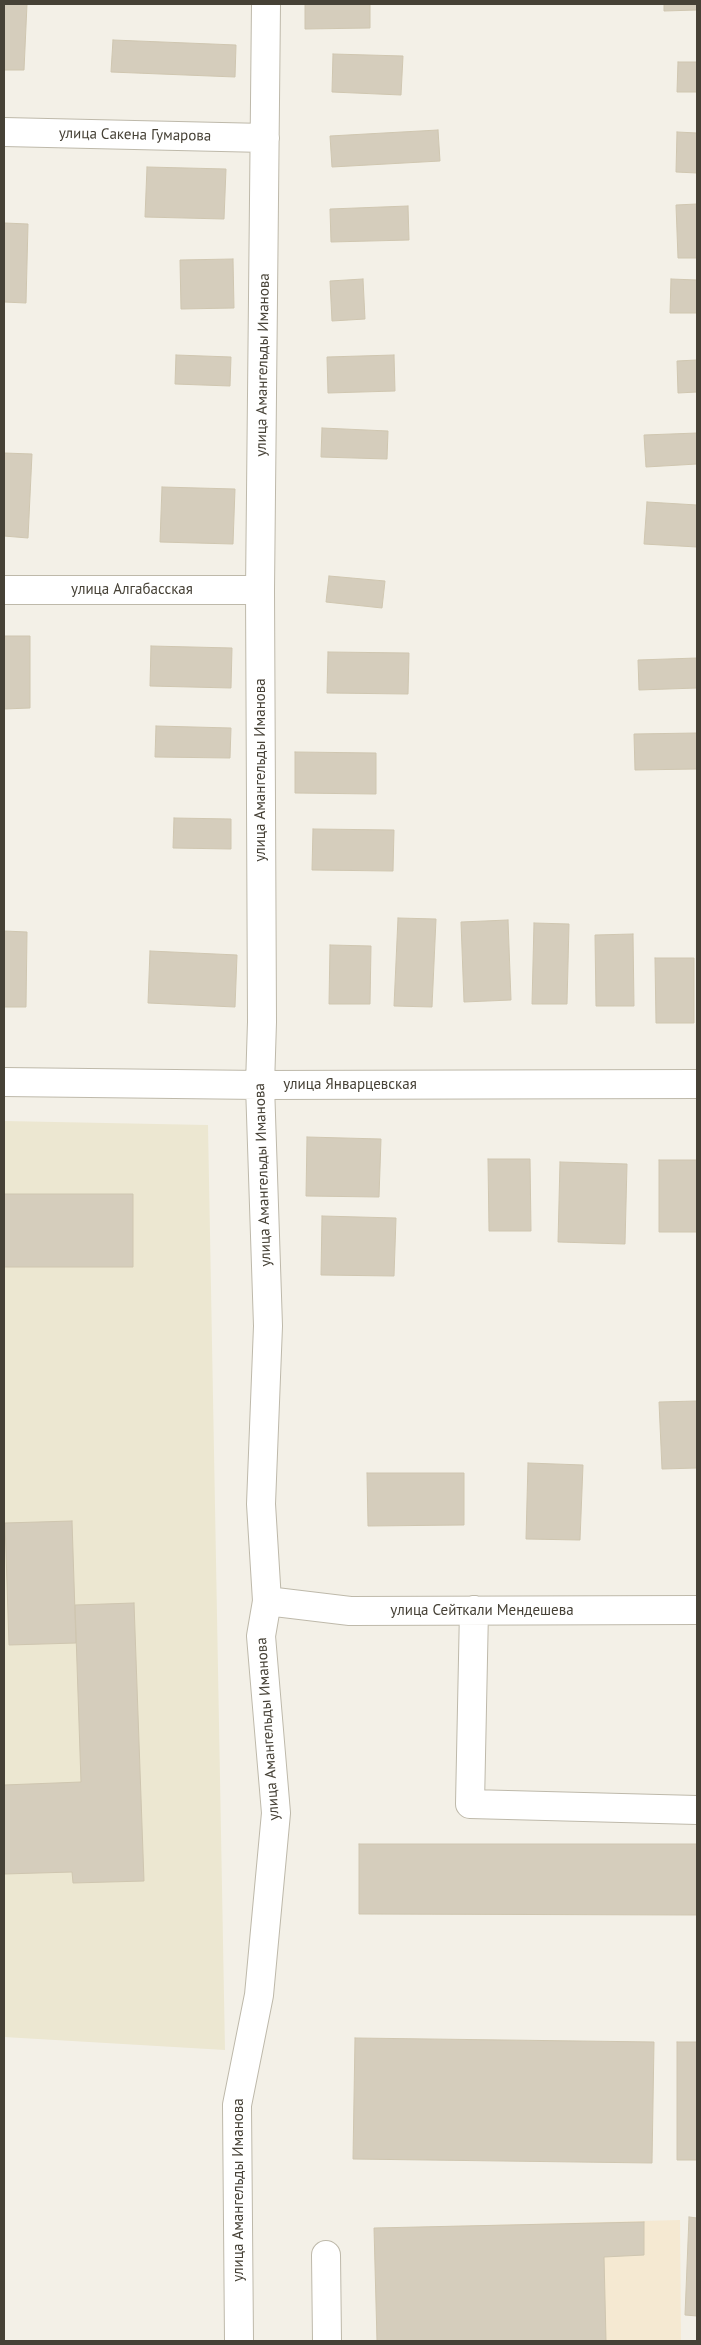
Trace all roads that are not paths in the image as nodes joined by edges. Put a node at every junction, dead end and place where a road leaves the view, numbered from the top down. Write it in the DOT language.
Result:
graph roads {
  1 [pos="266,4"];
  2 [pos="4,132"];
  3 [pos="265,138"];
  4 [pos="4,590"];
  5 [pos="260,590"];
  6 [pos="4,1082"];
  7 [pos="697,1084"];
  8 [pos="260,1086"];
  9 [pos="267,1601"];
  10 [pos="474,1610"];
  11 [pos="697,1610"];
  12 [pos="697,1810"];
  13 [pos="326,2255"];
  14 [pos="239,2341"];
  15 [pos="327,2341"];
  1 -- 3 [label="street, улица Амангельды Иманова"];
  2 -- 3 [label="street, улица Сакена Гумарова"];
  3 -- 5 [label="street, улица Амангельды Иманова"];
  4 -- 5 [label="street, улица Алгабасская"];
  5 -- 8 [label="street, улица Амангельды Иманова"];
  6 -- 8 [label="street, улица Январцевская"];
  7 -- 8 [label="street, улица Январцевская"];
  8 -- 9 [label="street, улица Амангельды Иманова"];
  9 -- 10 [label="street, улица Сейткали Мендешева"];
  9 -- 14 [label="street, улица Амангельды Иманова"];
  10 -- 11 [label="street, улица Сейткали Мендешева"];
  10 -- 12 [label="street"];
  13 -- 15 [label="street"];
}
